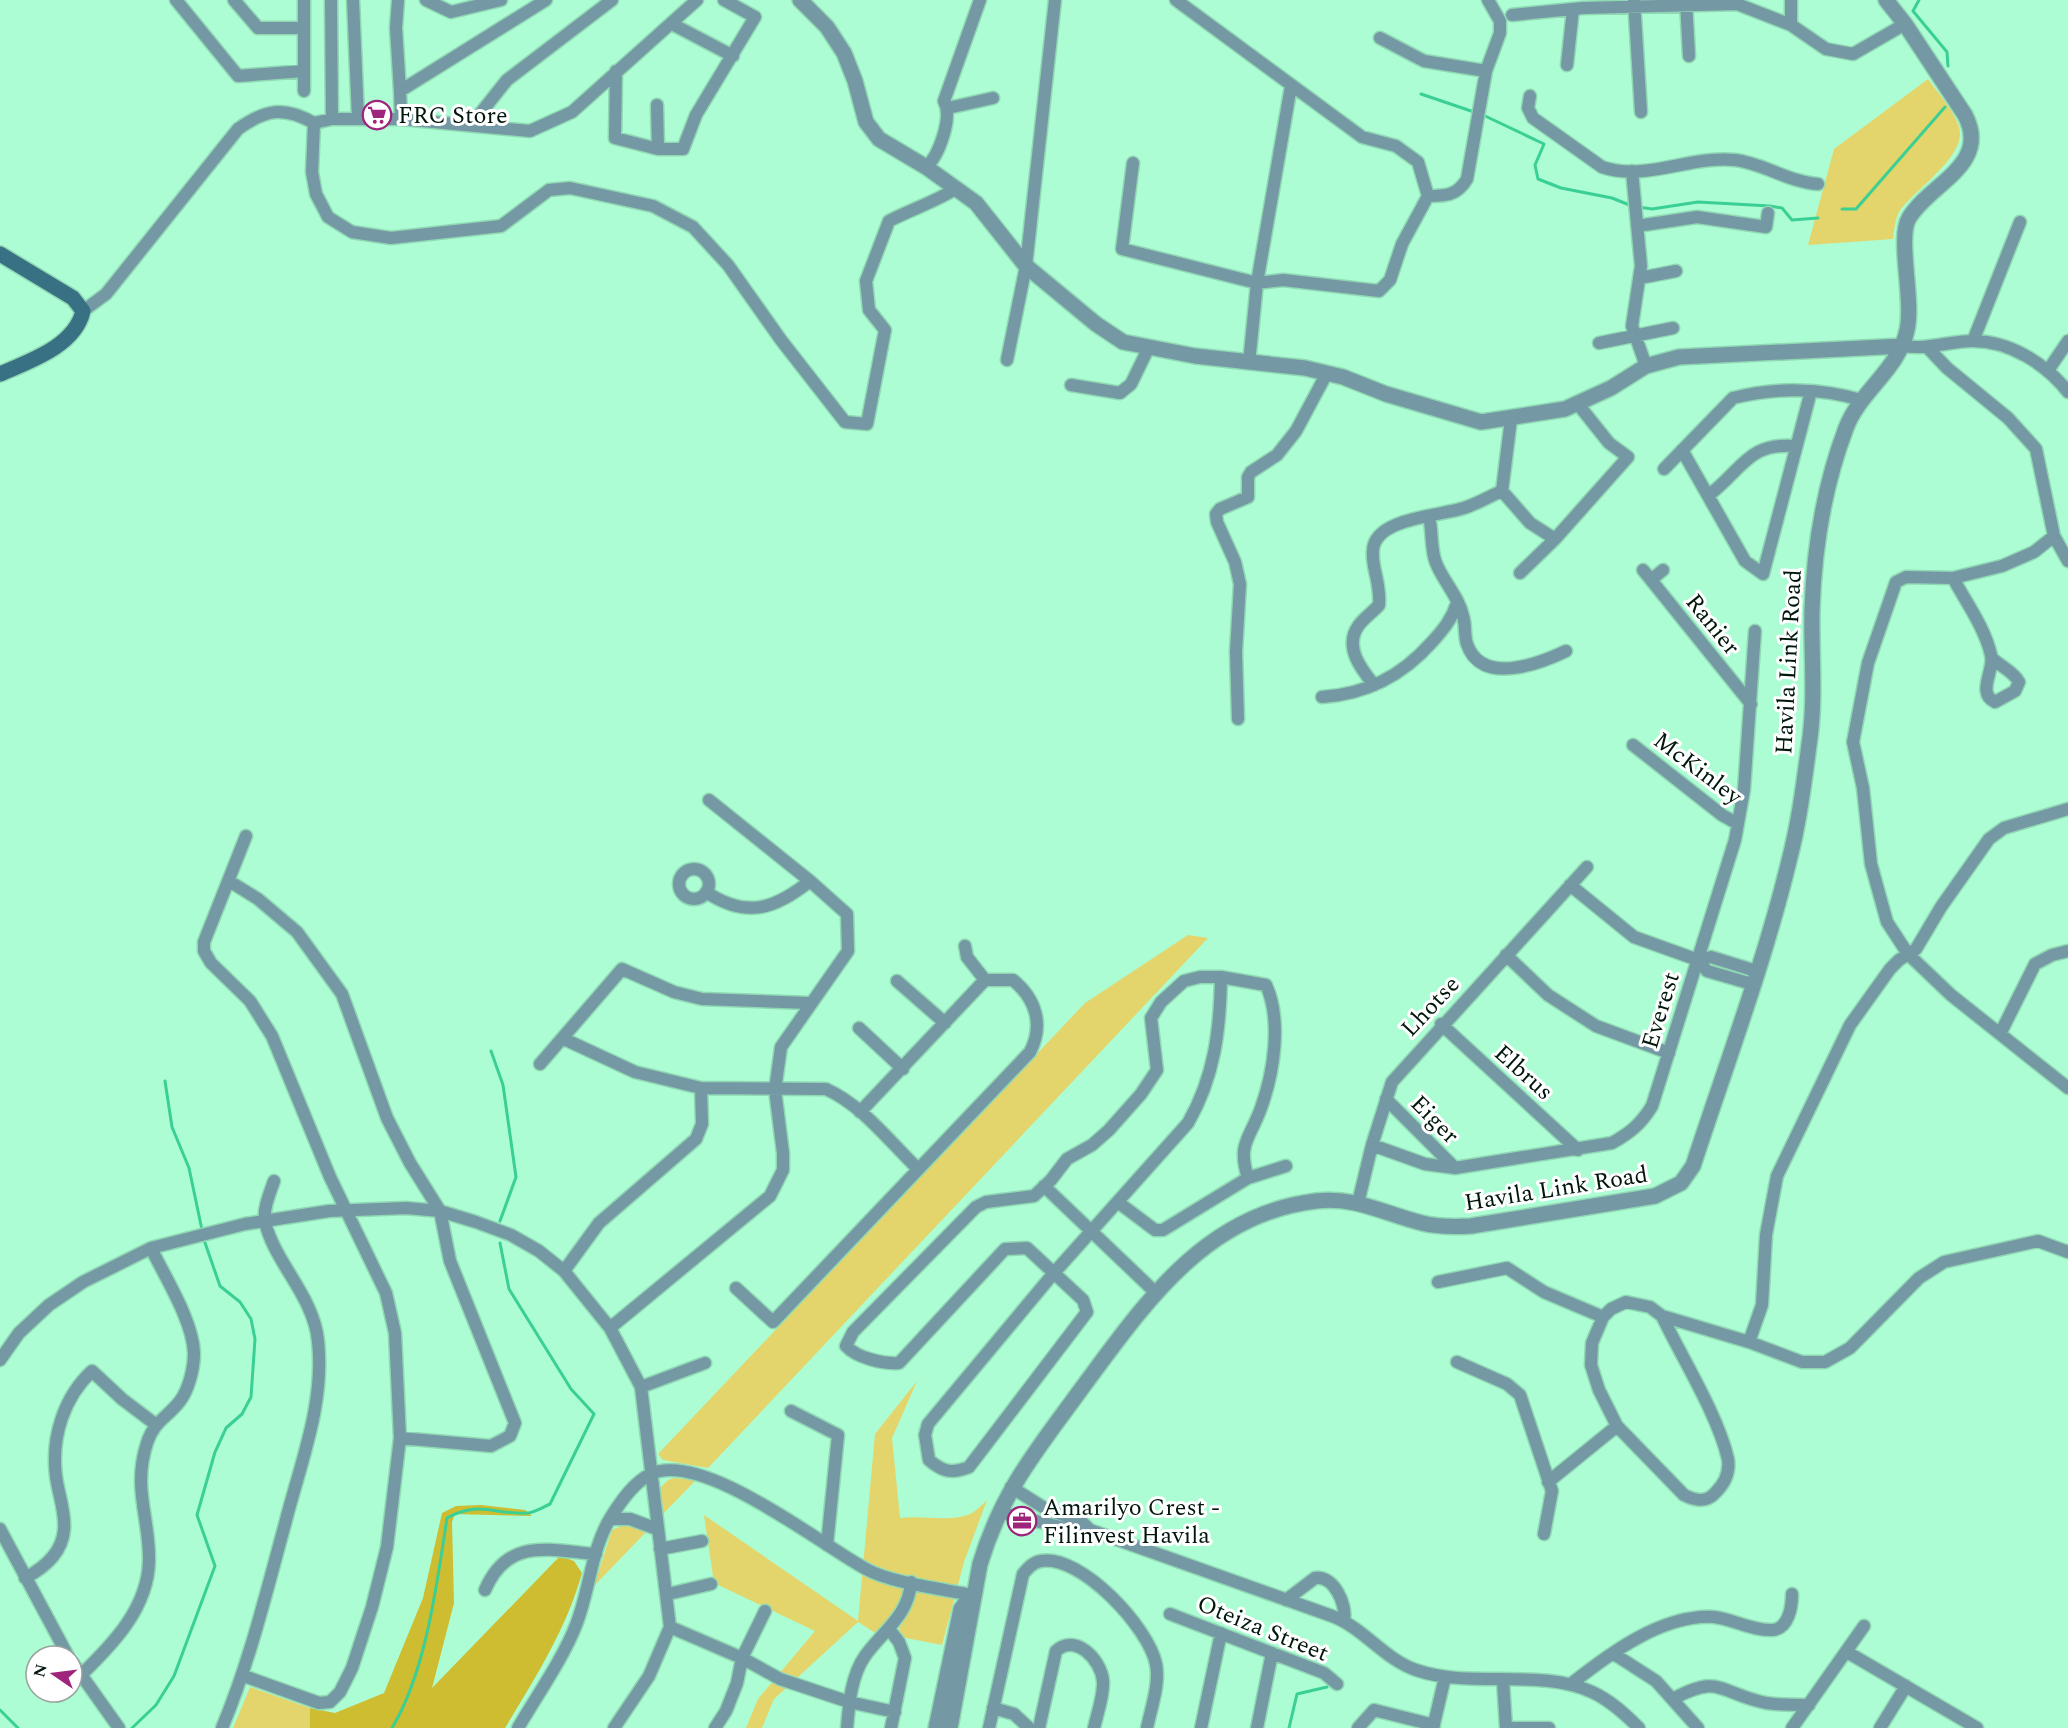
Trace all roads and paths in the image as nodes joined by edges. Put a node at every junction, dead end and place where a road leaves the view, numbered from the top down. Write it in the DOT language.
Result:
graph roads {
  1 [pos="176,0"];
  2 [pos="234,0"];
  3 [pos="304,0"];
  4 [pos="331,0"];
  5 [pos="353,0"];
  6 [pos="398,0"];
  7 [pos="426,0"];
  8 [pos="501,0"];
  9 [pos="546,0"];
  10 [pos="612,0"];
  11 [pos="697,0"];
  12 [pos="724,0"];
  13 [pos="800,0"];
  14 [pos="980,0"];
  15 [pos="1055,0"];
  16 [pos="1176,0"];
  17 [pos="1488,0"];
  18 [pos="1791,0"];
  19 [pos="1886,0"];
  20 [pos="1737,2"];
  21 [pos="1686,3"];
  22 [pos="1634,4"];
  23 [pos="1579,5"];
  24 [pos="1530,6"];
  25 [pos="1512,15"];
  26 [pos="672,24"];
  27 [pos="1905,24"];
  28 [pos="1791,25"];
  29 [pos="304,28"];
  30 [pos="1380,38"];
  31 [pos="733,56"];
  32 [pos="1689,56"];
  33 [pos="1568,65"];
  34 [pos="304,71"];
  35 [pos="616,71"];
  36 [pos="1486,71"];
  37 [pos="1291,86"];
  38 [pos="304,91"];
  39 [pos="400,91"];
  40 [pos="1530,96"];
  41 [pos="993,98"];
  42 [pos="657,105"];
  43 [pos="948,108"];
  44 [pos="1641,112"];
  45 [pos="358,118"];
  46 [pos="332,119"];
  47 [pos="400,119"];
  48 [pos="314,123"];
  49 [pos="471,124"];
  50 [pos="658,149"];
  51 [pos="1133,163"];
  52 [pos="926,167"];
  53 [pos="1632,171"];
  54 [pos="1818,184"];
  55 [pos="957,188"];
  56 [pos="1428,196"];
  57 [pos="1768,213"];
  58 [pos="2020,222"];
  59 [pos="1637,226"];
  60 [pos="0,254"];
  61 [pos="1026,266"];
  62 [pos="1676,271"];
  63 [pos="1640,278"];
  64 [pos="1257,283"];
  65 [pos="83,311"];
  66 [pos="1673,328"];
  67 [pos="1634,336"];
  68 [pos="2068,340"];
  69 [pos="1973,341"];
  70 [pos="1599,343"];
  71 [pos="1903,346"];
  72 [pos="1149,347"];
  73 [pos="1928,348"];
  74 [pos="1007,360"];
  75 [pos="1249,363"];
  76 [pos="1646,366"];
  77 [pos="2049,369"];
  78 [pos="1327,373"];
  79 [pos="0,374"];
  80 [pos="1071,385"];
  81 [pos="1811,391"];
  82 [pos="2068,392"];
  83 [pos="1861,400"];
  84 [pos="1577,404"];
  85 [pos="1510,419"];
  86 [pos="1796,446"];
  87 [pos="1682,450"];
  88 [pos="1664,469"];
  89 [pos="1502,491"];
  90 [pos="1709,495"];
  91 [pos="1429,517"];
  92 [pos="2054,536"];
  93 [pos="1555,539"];
  94 [pos="2068,561"];
  95 [pos="1663,570"];
  96 [pos="1520,573"];
  97 [pos="1953,578"];
  98 [pos="1457,603"];
  99 [pos="1755,631"];
  100 [pos="1566,651"];
  101 [pos="1992,657"];
  102 [pos="1374,685"];
  103 [pos="1322,697"];
  104 [pos="1750,704"];
  105 [pos="1238,719"];
  106 [pos="1633,745"];
  107 [pos="709,800"];
  108 [pos="2068,809"];
  109 [pos="1738,824"];
  110 [pos="246,836"];
  111 [pos="1587,867"];
  112 [pos="229,880"];
  113 [pos="810,881"];
  114 [pos="1570,885"];
  115 [pos="706,892"];
  116 [pos="965,946"];
  117 [pos="2068,951"];
  118 [pos="1908,954"];
  119 [pos="1506,955"];
  120 [pos="1698,960"];
  121 [pos="1221,977"];
  122 [pos="1754,977"];
  123 [pos="985,980"];
  124 [pos="897,981"];
  125 [pos="809,1004"];
  126 [pos="945,1023"];
  127 [pos="1441,1024"];
  128 [pos="859,1028"];
  129 [pos="2001,1032"];
  130 [pos="564,1039"];
  131 [pos="1669,1053"];
  132 [pos="540,1064"];
  133 [pos="903,1069"];
  134 [pos="701,1088"];
  135 [pos="2068,1088"];
  136 [pos="775,1090"];
  137 [pos="1386,1099"];
  138 [pos="860,1112"];
  139 [pos="1372,1145"];
  140 [pos="1578,1150"];
  141 [pos="1286,1166"];
  142 [pos="918,1168"];
  143 [pos="1455,1168"];
  144 [pos="1248,1178"];
  145 [pos="274,1181"];
  146 [pos="1044,1186"];
  147 [pos="1119,1203"];
  148 [pos="1358,1203"];
  149 [pos="347,1209"];
  150 [pos="440,1211"];
  151 [pos="265,1221"];
  152 [pos="1092,1233"];
  153 [pos="151,1248"];
  154 [pos="2068,1252"];
  155 [pos="564,1271"];
  156 [pos="1053,1274"];
  157 [pos="1438,1282"];
  158 [pos="736,1288"];
  159 [pos="1155,1292"];
  160 [pos="1662,1316"];
  161 [pos="1603,1317"];
  162 [pos="610,1328"];
  163 [pos="1749,1342"];
  164 [pos="0,1360"];
  165 [pos="1456,1362"];
  166 [pos="705,1363"];
  167 [pos="640,1387"];
  168 [pos="791,1410"];
  169 [pos="155,1424"];
  170 [pos="1617,1426"];
  171 [pos="399,1438"];
  172 [pos="652,1473"];
  173 [pos="1548,1482"];
  174 [pos="1011,1487"];
  175 [pos="999,1512"];
  176 [pos="610,1519"];
  177 [pos="0,1528"];
  178 [pos="657,1529"];
  179 [pos="1090,1530"];
  180 [pos="1544,1534"];
  181 [pos="702,1541"];
  182 [pos="827,1545"];
  183 [pos="660,1549"];
  184 [pos="596,1554"];
  185 [pos="25,1578"];
  186 [pos="911,1582"];
  187 [pos="711,1584"];
  188 [pos="485,1590"];
  189 [pos="668,1594"];
  190 [pos="1792,1594"];
  191 [pos="972,1595"];
  192 [pos="1286,1600"];
  193 [pos="765,1611"];
  194 [pos="1170,1614"];
  195 [pos="1344,1620"];
  196 [pos="1864,1626"];
  197 [pos="670,1627"];
  198 [pos="889,1629"];
  199 [pos="1221,1633"];
  200 [pos="61,1644"];
  201 [pos="1847,1652"];
  202 [pos="1272,1653"];
  203 [pos="1614,1654"];
  204 [pos="742,1658"];
  205 [pos="84,1672"];
  206 [pos="244,1676"];
  207 [pos="1445,1677"];
  208 [pos="84,1679"];
  209 [pos="1503,1681"];
  210 [pos="1337,1684"];
  211 [pos="1571,1684"];
  212 [pos="1906,1686"];
  213 [pos="1673,1699"];
  214 [pos="849,1702"];
  215 [pos="1809,1705"];
  216 [pos="993,1708"];
  217 [pos="894,1712"];
  218 [pos="1434,1726"];
  219 [pos="119,1728"];
  220 [pos="222,1728"];
  221 [pos="518,1728"];
  222 [pos="614,1728"];
  223 [pos="714,1728"];
  224 [pos="847,1728"];
  225 [pos="891,1728"];
  226 [pos="936,1728"];
  227 [pos="950,1728"];
  228 [pos="989,1728"];
  229 [pos="1029,1728"];
  230 [pos="1039,1728"];
  231 [pos="1094,1728"];
  232 [pos="1147,1728"];
  233 [pos="1201,1728"];
  234 [pos="1257,1728"];
  235 [pos="1358,1728"];
  236 [pos="1506,1728"];
  237 [pos="1549,1728"];
  238 [pos="1639,1728"];
  239 [pos="1698,1728"];
  240 [pos="1792,1728"];
  241 [pos="1880,1728"];
  242 [pos="1977,1728"];
  1 -- 34 [label="street"];
  2 -- 29 [label="street"];
  3 -- 29 [label="street"];
  4 -- 46 [label="street"];
  5 -- 45 [label="street"];
  6 -- 39 [label="street"];
  7 -- 8 [label="street"];
  9 -- 39 [label="street"];
  10 -- 49 [label="street"];
  11 -- 26 [label="street"];
  12 -- 31 [label="street"];
  13 -- 52 [label="street"];
  14 -- 43 [label="street"];
  15 -- 61 [label="street"];
  16 -- 37 [label="street"];
  17 -- 36 [label="street"];
  18 -- 28 [label="street"];
  19 -- 27 [label="street, Havila Link Road"];
  20 -- 21 [label="street"];
  20 -- 28 [label="street"];
  21 -- 22 [label="street"];
  21 -- 32 [label="street"];
  22 -- 23 [label="street"];
  22 -- 44 [label="street"];
  23 -- 24 [label="street"];
  23 -- 33 [label="street"];
  24 -- 25 [label="street"];
  26 -- 31 [label="street"];
  26 -- 35 [label="street"];
  27 -- 28 [label="street"];
  27 -- 71 [label="street, Havila Link Road"];
  29 -- 34 [label="street"];
  30 -- 36 [label="street"];
  31 -- 50 [label="street"];
  34 -- 38 [label="street"];
  35 -- 49 [label="street"];
  35 -- 50 [label="street"];
  36 -- 56 [label="street"];
  37 -- 56 [label="street"];
  37 -- 64 [label="street"];
  39 -- 47 [label="street"];
  40 -- 53 [label="street"];
  41 -- 43 [label="street"];
  42 -- 50 [label="street"];
  43 -- 52 [label="street"];
  45 -- 46 [label="street"];
  45 -- 47 [label="street"];
  46 -- 48 [label="street"];
  47 -- 49 [label="street"];
  48 -- 55 [label="street"];
  48 -- 65 [label="street"];
  51 -- 64 [label="street"];
  52 -- 55 [label="street"];
  53 -- 54 [label="street"];
  53 -- 59 [label="street"];
  55 -- 61 [label="street"];
  56 -- 64 [label="street"];
  57 -- 59 [label="street"];
  58 -- 69 [label="street"];
  59 -- 63 [label="street"];
  60 -- 65 [label="main road"];
  61 -- 72 [label="street"];
  61 -- 74 [label="street"];
  62 -- 63 [label="street"];
  63 -- 67 [label="street"];
  64 -- 75 [label="street"];
  65 -- 79 [label="main road"];
  66 -- 67 [label="street"];
  67 -- 70 [label="street"];
  67 -- 76 [label="street"];
  68 -- 77 [label="street"];
  69 -- 73 [label="street"];
  69 -- 77 [label="street"];
  71 -- 73 [label="street"];
  71 -- 76 [label="street"];
  71 -- 83 [label="street, Havila Link Road"];
  72 -- 75 [label="street"];
  72 -- 80 [label="street"];
  73 -- 92 [label="street"];
  75 -- 78 [label="street"];
  76 -- 84 [label="street"];
  77 -- 82 [label="street"];
  78 -- 85 [label="street"];
  78 -- 105 [label="street"];
  81 -- 83 [label="street"];
  81 -- 86 [label="street"];
  81 -- 87 [label="street"];
  83 -- 122 [label="street, Havila Link Road"];
  84 -- 85 [label="street"];
  84 -- 93 [label="street"];
  85 -- 89 [label="street"];
  86 -- 90 [label="street"];
  86 -- 90 [label="street"];
  87 -- 88 [label="street"];
  87 -- 90 [label="street"];
  89 -- 91 [label="street"];
  89 -- 93 [label="street"];
  91 -- 98 [label="street"];
  91 -- 102 [label="street"];
  92 -- 94 [label="street"];
  92 -- 97 [label="street"];
  93 -- 96 [label="street"];
  95 -- 104 [label="street, Ranier"];
  97 -- 101 [label="street"];
  97 -- 118 [label="street"];
  98 -- 100 [label="street"];
  98 -- 102 [label="street"];
  99 -- 104 [label="street, Everest"];
  102 -- 103 [label="street"];
  104 -- 109 [label="street, Everest"];
  106 -- 109 [label="street, McKinley"];
  107 -- 113 [label="street"];
  108 -- 118 [label="street"];
  109 -- 120 [label="street, Everest"];
  110 -- 112 [label="street"];
  111 -- 114 [label="street, Lhotse"];
  112 -- 149 [label="street"];
  112 -- 150 [label="street"];
  113 -- 115 [label="street"];
  113 -- 125 [label="street"];
  114 -- 119 [label="street, Lhotse"];
  114 -- 120 [label="street"];
  116 -- 123 [label="street"];
  117 -- 129 [label="street"];
  118 -- 129 [label="street"];
  118 -- 163 [label="street"];
  119 -- 127 [label="street, Lhotse"];
  119 -- 131 [label="street"];
  120 -- 122 [label="street"];
  120 -- 131 [label="street, Everest"];
  121 -- 144 [label="street"];
  121 -- 146 [label="street"];
  121 -- 147 [label="street"];
  122 -- 148 [label="street, Havila Link Road"];
  123 -- 126 [label="street"];
  123 -- 142 [label="street"];
  124 -- 126 [label="street"];
  125 -- 130 [label="street"];
  125 -- 136 [label="street"];
  126 -- 133 [label="street"];
  127 -- 137 [label="street, Lhotse"];
  127 -- 140 [label="street, Elbrus"];
  128 -- 133 [label="street"];
  129 -- 135 [label="street"];
  130 -- 132 [label="street"];
  130 -- 134 [label="street"];
  131 -- 140 [label="street, Everest"];
  133 -- 138 [label="street"];
  134 -- 136 [label="street"];
  134 -- 155 [label="street"];
  136 -- 138 [label="street"];
  136 -- 162 [label="street"];
  137 -- 139 [label="street, Lhotse"];
  137 -- 143 [label="street, Eiger"];
  138 -- 142 [label="street"];
  139 -- 143 [label="street, Everest"];
  139 -- 148 [label="street, Lhotse"];
  140 -- 143 [label="street, Everest"];
  141 -- 144 [label="street"];
  142 -- 158 [label="street"];
  144 -- 147 [label="street"];
  145 -- 151 [label="street"];
  146 -- 152 [label="street"];
  146 -- 156 [label="street"];
  147 -- 152 [label="street"];
  148 -- 159 [label="street, Havila Link Road"];
  149 -- 150 [label="street"];
  149 -- 151 [label="street"];
  149 -- 171 [label="street"];
  150 -- 155 [label="street"];
  150 -- 171 [label="street"];
  151 -- 153 [label="street"];
  151 -- 206 [label="street"];
  152 -- 156 [label="street"];
  152 -- 159 [label="street"];
  153 -- 164 [label="street"];
  153 -- 169 [label="street"];
  154 -- 163 [label="street"];
  155 -- 162 [label="street"];
  156 -- 156 [label="street"];
  157 -- 161 [label="street"];
  159 -- 174 [label="street, Havila Link Road"];
  160 -- 161 [label="street"];
  160 -- 163 [label="street"];
  160 -- 170 [label="street"];
  161 -- 170 [label="street"];
  162 -- 167 [label="street"];
  165 -- 173 [label="street"];
  166 -- 167 [label="street"];
  167 -- 172 [label="street"];
  168 -- 182 [label="street"];
  169 -- 185 [label="street"];
  169 -- 205 [label="street"];
  170 -- 173 [label="street"];
  171 -- 206 [label="street"];
  172 -- 176 [label="street"];
  172 -- 178 [label="street"];
  172 -- 182 [label="street"];
  173 -- 180 [label="street"];
  174 -- 175 [label="street, Havila Link Road"];
  174 -- 179 [label="street"];
  175 -- 179 [label="street"];
  175 -- 191 [label="street, Havila Link Road"];
  176 -- 178 [label="street"];
  176 -- 184 [label="street"];
  177 -- 185 [label="street"];
  178 -- 183 [label="street"];
  179 -- 192 [label="street"];
  181 -- 183 [label="street"];
  182 -- 186 [label="street"];
  183 -- 189 [label="street"];
  184 -- 188 [label="street"];
  184 -- 221 [label="street"];
  185 -- 200 [label="street"];
  186 -- 191 [label="street"];
  186 -- 198 [label="street"];
  187 -- 189 [label="street"];
  189 -- 197 [label="street"];
  190 -- 203 [label="street"];
  191 -- 226 [label="street"];
  191 -- 227 [label="street"];
  192 -- 195 [label="street"];
  192 -- 195 [label="street"];
  193 -- 204 [label="street"];
  194 -- 199 [label="street, Oteiza Street"];
  195 -- 207 [label="street"];
  196 -- 201 [label="street"];
  197 -- 204 [label="street"];
  197 -- 222 [label="street"];
  198 -- 214 [label="street"];
  198 -- 217 [label="street"];
  199 -- 202 [label="street, Oteiza Street"];
  199 -- 233 [label="street"];
  201 -- 212 [label="street"];
  201 -- 215 [label="street"];
  202 -- 210 [label="street, Oteiza Street"];
  202 -- 234 [label="street"];
  203 -- 211 [label="street"];
  203 -- 213 [label="street"];
  204 -- 214 [label="street"];
  204 -- 223 [label="street"];
  206 -- 220 [label="street"];
  207 -- 209 [label="street"];
  207 -- 218 [label="street"];
  208 -- 219 [label="street"];
  209 -- 211 [label="street"];
  209 -- 236 [label="street"];
  211 -- 238 [label="street"];
  212 -- 241 [label="street"];
  212 -- 242 [label="street"];
  213 -- 215 [label="street"];
  213 -- 239 [label="street"];
  214 -- 217 [label="street"];
  214 -- 224 [label="street"];
  215 -- 240 [label="street"];
  216 -- 228 [label="street"];
  216 -- 229 [label="street"];
  216 -- 232 [label="street"];
  217 -- 225 [label="street"];
  218 -- 235 [label="street"];
  230 -- 231 [label="street"];
  236 -- 237 [label="street"];
}
